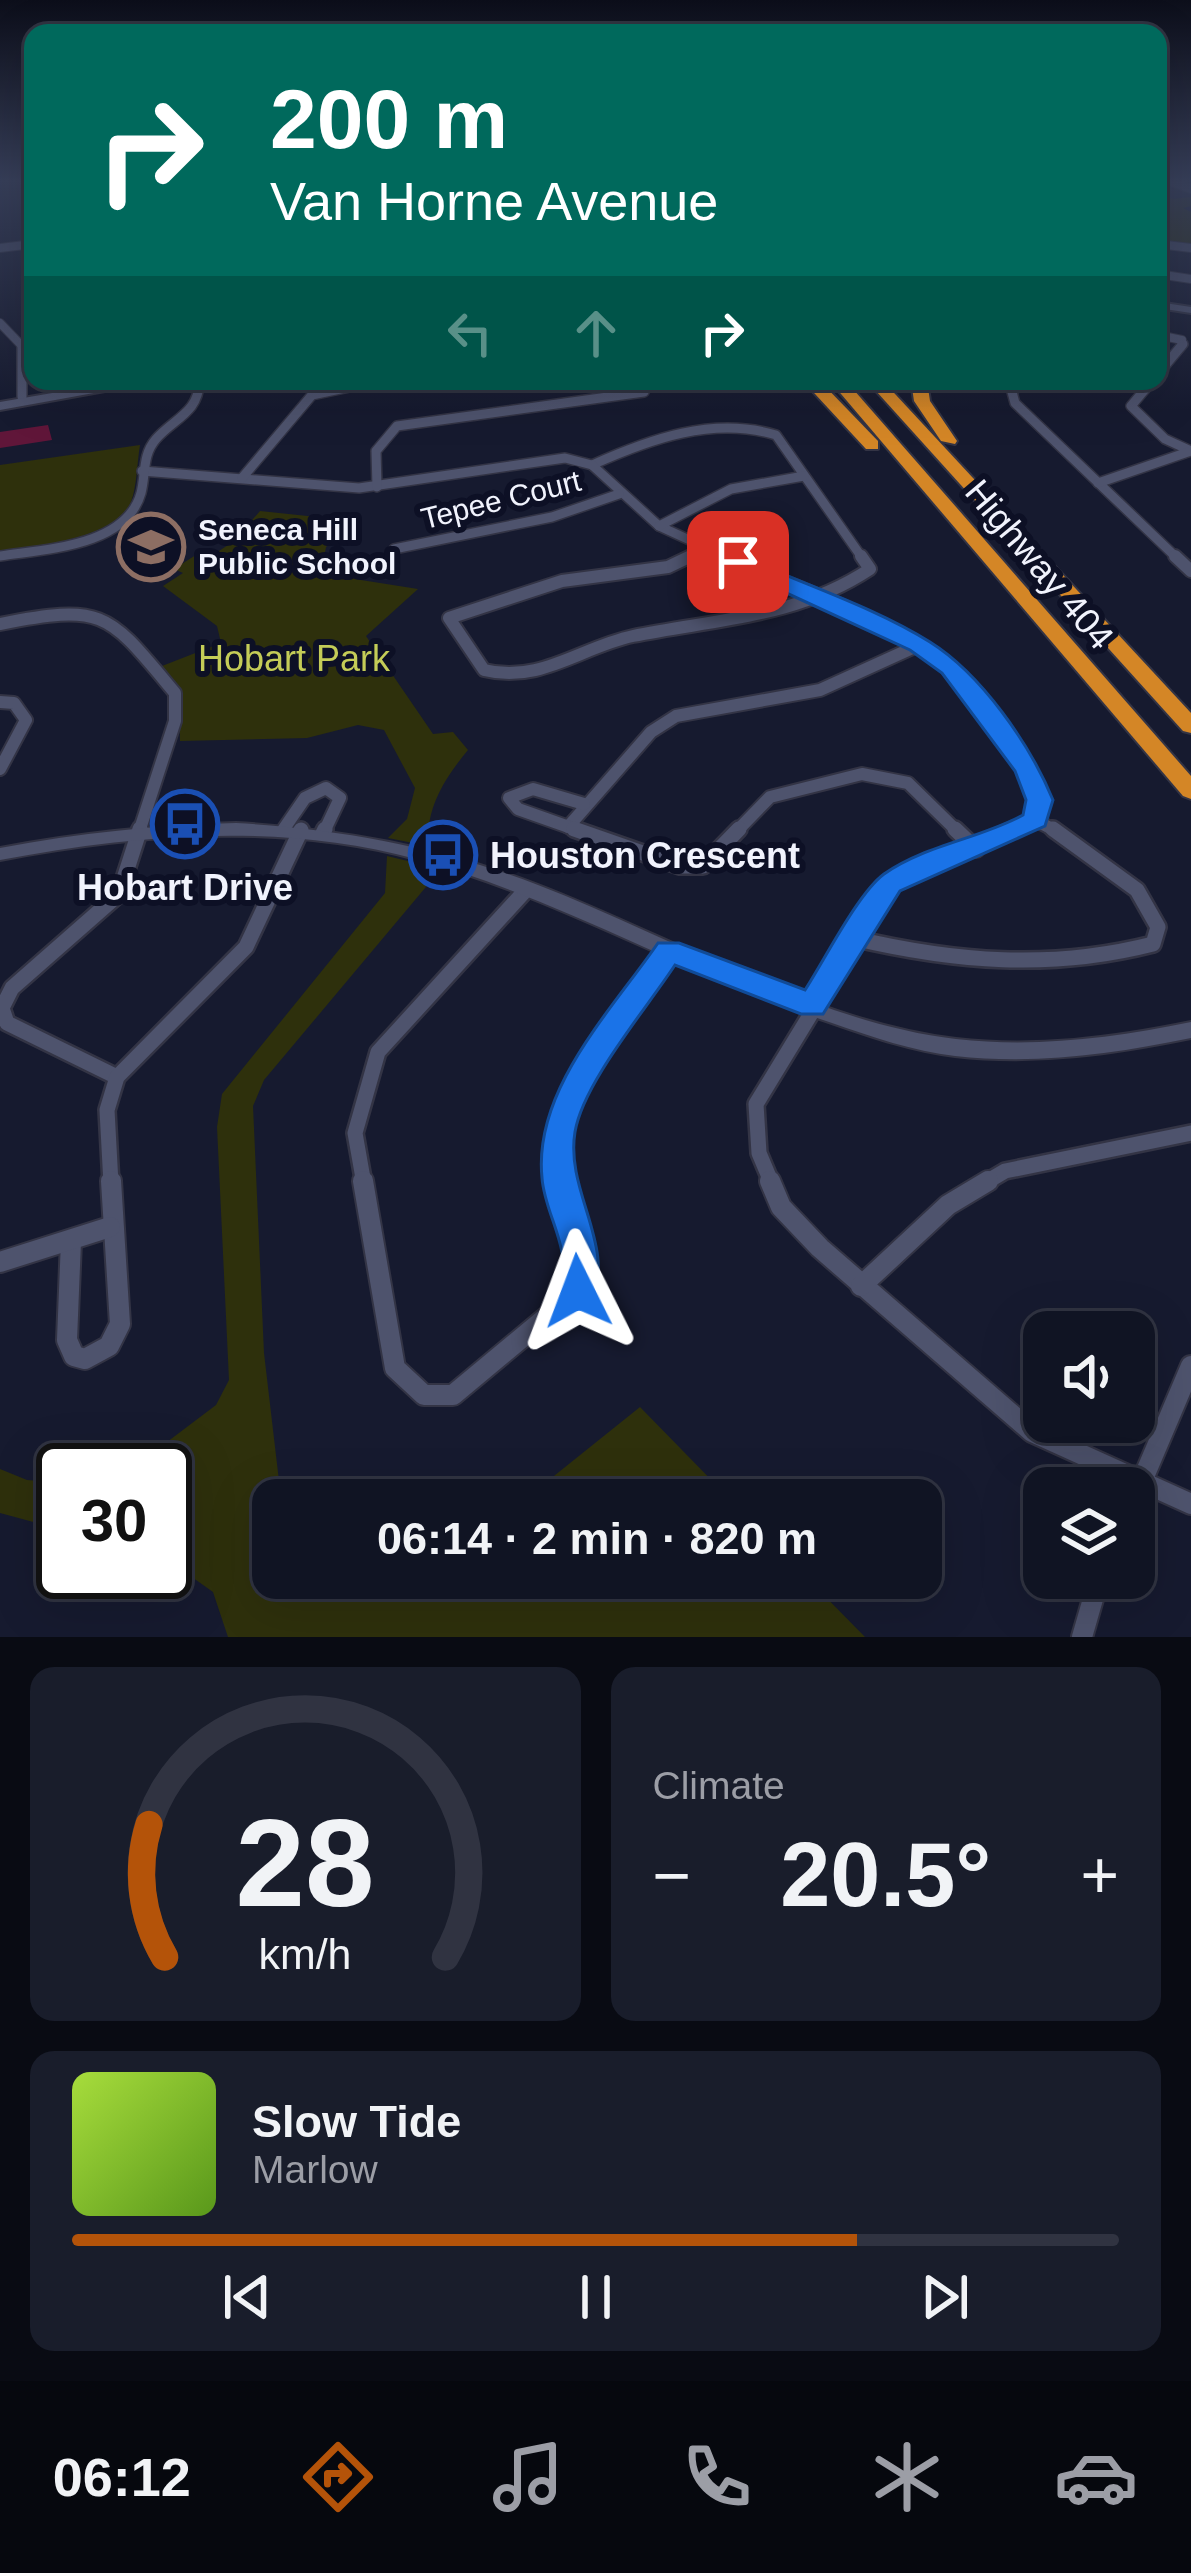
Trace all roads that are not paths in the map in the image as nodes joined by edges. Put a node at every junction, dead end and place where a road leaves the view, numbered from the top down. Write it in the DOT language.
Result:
graph roads {
  1 [pos="0,323"];
  2 [pos="1167,336"];
  3 [pos="24,340"];
  4 [pos="24,360"];
  5 [pos="1167,364"];
  6 [pos="86,390"];
  7 [pos="197,390"];
  8 [pos="336,390"];
  9 [pos="642,390"];
  10 [pos="821,390"];
  11 [pos="846,390"];
  12 [pos="883,390"];
  13 [pos="922,390"];
  14 [pos="1014,390"];
  15 [pos="1144,390"];
  16 [pos="74,392"];
  17 [pos="22,398"];
  18 [pos="0,403"];
  19 [pos="1191,451"];
  20 [pos="592,465"];
  21 [pos="142,471"];
  22 [pos="804,476"];
  23 [pos="242,478"];
  24 [pos="1098,482"];
  25 [pos="377,487"];
  26 [pos="619,494"];
  27 [pos="1002,516"];
  28 [pos="659,526"];
  29 [pos="394,548"];
  30 [pos="706,548"];
  31 [pos="0,556"];
  32 [pos="989,556"];
  33 [pos="1191,572"];
  34 [pos="813,597"];
  35 [pos="0,624"];
  36 [pos="919,645"];
  37 [pos="0,702"];
  38 [pos="1191,726"];
  39 [pos="0,770"];
  40 [pos="1191,790"];
  41 [pos="584,804"];
  42 [pos="1035,820"];
  43 [pos="568,827"];
  44 [pos="302,831"];
  45 [pos="139,834"];
  46 [pos="976,850"];
  47 [pos="0,854"];
  48 [pos="525,892"];
  49 [pos="853,938"];
  50 [pos="669,951"];
  51 [pos="812,1005"];
  52 [pos="1191,1030"];
  53 [pos="117,1077"];
  54 [pos="1191,1132"];
  55 [pos="110,1227"];
  56 [pos="70,1240"];
  57 [pos="0,1262"];
  58 [pos="861,1286"];
  59 [pos="1191,1366"];
  60 [pos="1092,1467"];
  61 [pos="1149,1467"];
  62 [pos="1155,1497"];
  63 [pos="1191,1504"];
  64 [pos="1093,1599"];
  65 [pos="1082,1637"];
  1 -- 3 [label="street"];
  2 -- 5 [label="street"];
  4 -- 17 [label="street"];
  6 -- 16 [label="street"];
  7 -- 21 [label="street"];
  8 -- 23 [label="street"];
  9 -- 25 [label="street"];
  10 -- 32 [label="highway"];
  11 -- 32 [label="highway, Highway 404"];
  12 -- 27 [label="highway, Highway 404"];
  13 -- 27 [label="highway"];
  14 -- 24 [label="street"];
  15 -- 19 [label="street"];
  16 -- 17 [label="street"];
  16 -- 18 [label="street"];
  17 -- 18 [label="street"];
  19 -- 24 [label="street"];
  20 -- 22 [label="street"];
  20 -- 25 [label="street"];
  20 -- 26 [label="street"];
  21 -- 23 [label="street"];
  21 -- 31 [label="street"];
  22 -- 28 [label="street"];
  22 -- 34 [label="street"];
  23 -- 25 [label="street"];
  24 -- 33 [label="street"];
  26 -- 28 [label="street"];
  26 -- 29 [label="street, Tepee Court"];
  27 -- 38 [label="highway, Highway 404"];
  28 -- 30 [label="street"];
  30 -- 34 [label="street"];
  30 -- 34 [label="street"];
  32 -- 40 [label="highway, Highway 404"];
  34 -- 36 [label="street"];
  35 -- 45 [label="street"];
  36 -- 41 [label="street"];
  36 -- 42 [label="street"];
  37 -- 39 [label="street"];
  41 -- 43 [label="street"];
  41 -- 43 [label="street"];
  42 -- 46 [label="street"];
  42 -- 49 [label="street"];
  43 -- 46 [label="street"];
  44 -- 45 [label="street"];
  44 -- 48 [label="street"];
  44 -- 53 [label="street"];
  45 -- 47 [label="street"];
  45 -- 53 [label="street"];
  46 -- 49 [label="street"];
  48 -- 50 [label="street"];
  48 -- 50 [label="street"];
  49 -- 51 [label="street"];
  50 -- 51 [label="street"];
  51 -- 52 [label="street"];
  51 -- 58 [label="street"];
  53 -- 55 [label="street"];
  54 -- 58 [label="street"];
  55 -- 56 [label="street"];
  55 -- 56 [label="street"];
  56 -- 57 [label="street"];
  58 -- 60 [label="street"];
  59 -- 61 [label="street"];
  62 -- 63 [label="street"];
  64 -- 65 [label="street"];
}
